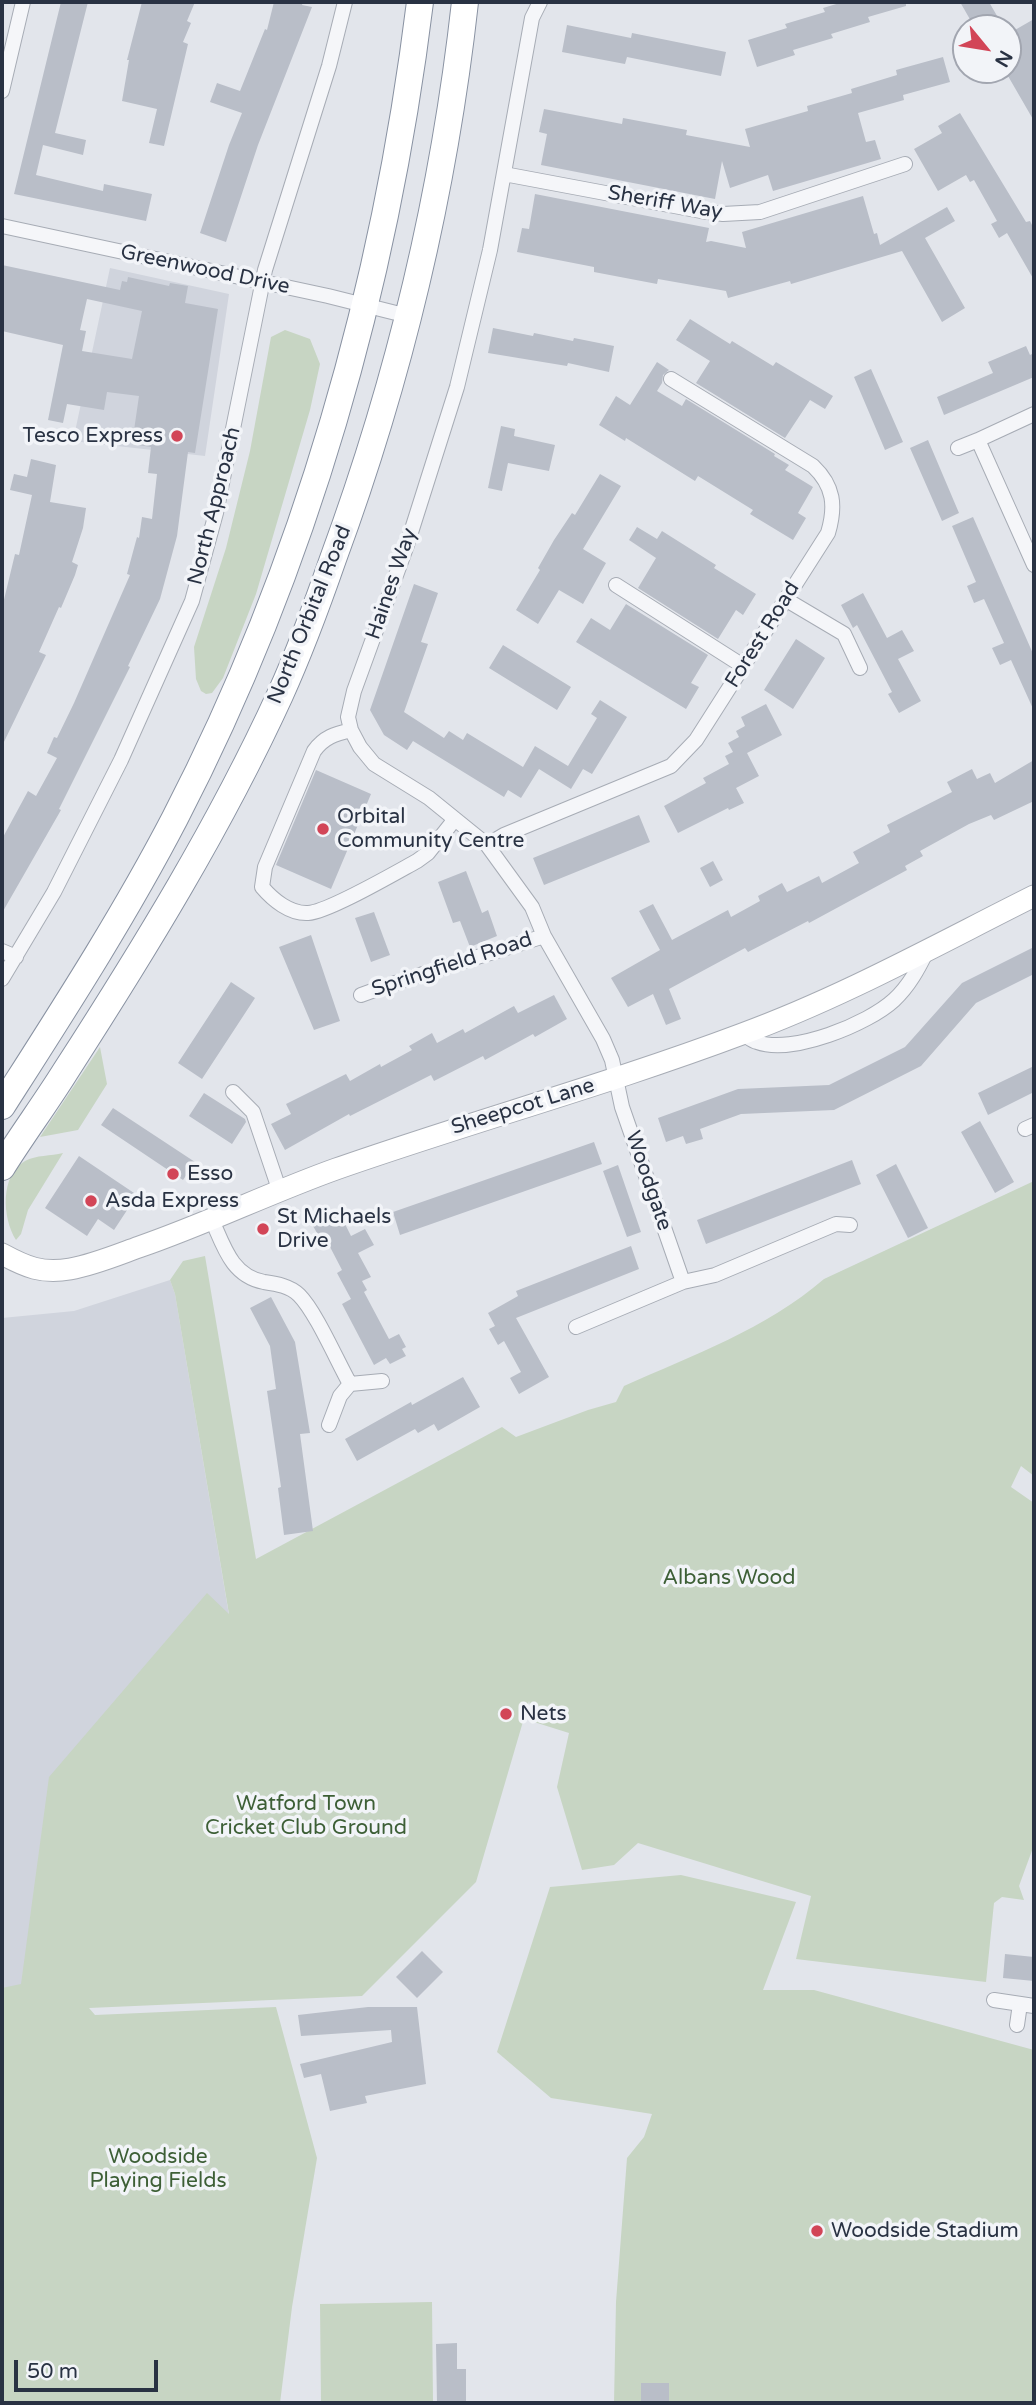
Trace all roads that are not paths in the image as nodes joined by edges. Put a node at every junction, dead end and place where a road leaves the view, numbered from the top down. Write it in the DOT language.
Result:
graph roads {
  1 [pos="23,2"];
  2 [pos="345,2"];
  3 [pos="420,2"];
  4 [pos="465,2"];
  5 [pos="540,2"];
  6 [pos="2,91"];
  7 [pos="905,164"];
  8 [pos="504,174"];
  9 [pos="2,226"];
  10 [pos="262,282"];
  11 [pos="365,305"];
  12 [pos="408,316"];
  13 [pos="671,379"];
  14 [pos="1034,414"];
  15 [pos="978,440"];
  16 [pos="958,448"];
  17 [pos="1034,565"];
  18 [pos="616,585"];
  19 [pos="785,599"];
  20 [pos="743,666"];
  21 [pos="860,668"];
  22 [pos="351,730"];
  23 [pos="456,819"];
  24 [pos="487,845"];
  25 [pos="1034,897"];
  26 [pos="544,936"];
  27 [pos="928,949"];
  28 [pos="2,950"];
  29 [pos="16,957"];
  30 [pos="2,979"];
  31 [pos="361,995"];
  32 [pos="743,1034"];
  33 [pos="617,1078"];
  34 [pos="233,1092"];
  35 [pos="2,1106"];
  36 [pos="2,1167"];
  37 [pos="280,1192"];
  38 [pos="212,1220"];
  39 [pos="850,1225"];
  40 [pos="2,1254"];
  41 [pos="683,1282"];
  42 [pos="576,1327"];
  43 [pos="382,1381"];
  44 [pos="350,1384"];
  45 [pos="329,1425"];
  46 [pos="995,2000"];
  47 [pos="1027,2005"];
  48 [pos="1017,2025"];
  1 -- 6 [label="street"];
  2 -- 10 [label="street, North Approach"];
  3 -- 11 [label="highway, North Orbital Road"];
  4 -- 12 [label="highway, North Orbital Road"];
  5 -- 8 [label="street, Haines Way"];
  7 -- 8 [label="street, Sheriff Way"];
  8 -- 22 [label="street, Haines Way"];
  9 -- 10 [label="street, Greenwood Drive"];
  10 -- 11 [label="street, Greenwood Drive"];
  10 -- 29 [label="street, North Approach"];
  11 -- 12 [label="street, Greenwood Drive"];
  11 -- 35 [label="highway, North Orbital Road"];
  12 -- 36 [label="highway, North Orbital Road"];
  13 -- 19 [label="street, Forest Road"];
  14 -- 15 [label="street"];
  15 -- 16 [label="street"];
  15 -- 17 [label="street"];
  18 -- 20 [label="street"];
  19 -- 20 [label="street, Forest Road"];
  19 -- 21 [label="street"];
  20 -- 24 [label="street, Forest Road"];
  22 -- 23 [label="street"];
  22 -- 23 [label="street"];
  23 -- 24 [label="street"];
  24 -- 26 [label="street"];
  25 -- 27 [label="street, Sheepcot Lane"];
  26 -- 31 [label="street, Springfield Road"];
  26 -- 33 [label="street"];
  27 -- 32 [label="street, Sheepcot Lane"];
  27 -- 32 [label="street"];
  28 -- 29 [label="street"];
  29 -- 30 [label="street, North Approach"];
  32 -- 33 [label="street, Sheepcot Lane"];
  33 -- 37 [label="street, Sheepcot Lane"];
  33 -- 41 [label="street, Woodgate"];
  34 -- 37 [label="street"];
  37 -- 38 [label="street, Sheepcot Lane"];
  38 -- 40 [label="street, Sheepcot Lane"];
  38 -- 44 [label="street"];
  39 -- 41 [label="street"];
  41 -- 42 [label="street"];
  43 -- 44 [label="street"];
  44 -- 45 [label="street"];
  46 -- 47 [label="street"];
  47 -- 48 [label="street"];
}
